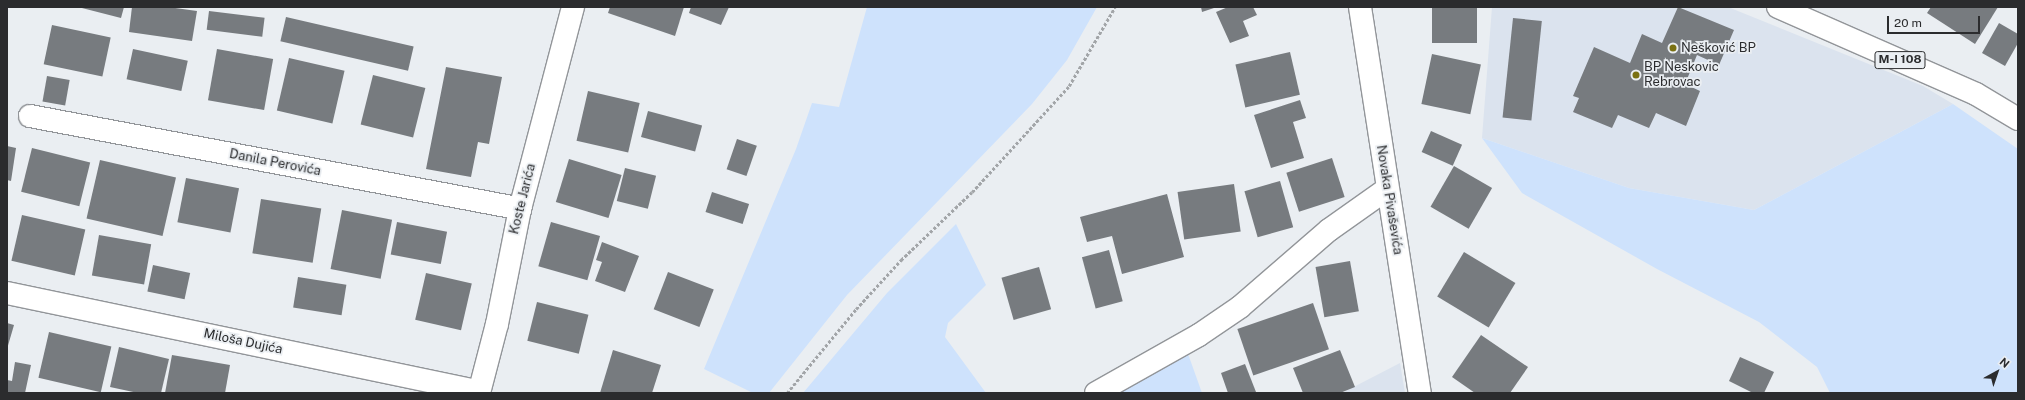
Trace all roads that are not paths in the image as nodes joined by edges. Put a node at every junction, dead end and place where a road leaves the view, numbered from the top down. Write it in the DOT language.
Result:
graph roads {
  1 [pos="573,7"];
  2 [pos="1360,7"];
  3 [pos="1778,7"];
  4 [pos="30,116"];
  5 [pos="2018,119"];
  6 [pos="1387,189"];
  7 [pos="520,209"];
  8 [pos="7,293"];
  9 [pos="479,392"];
  10 [pos="1096,393"];
  11 [pos="1420,393"];
  1 -- 7 [label="street, Koste Jarića"];
  2 -- 6 [label="street, Novaka Pivaševića"];
  3 -- 5 [label="street, M-I 108"];
  4 -- 7 [label="street, Danila Perovića"];
  6 -- 10 [label="street"];
  6 -- 11 [label="street, Novaka Pivaševića"];
  7 -- 9 [label="street, Koste Jarića"];
  8 -- 9 [label="street, Miloša Dujića"];
}
